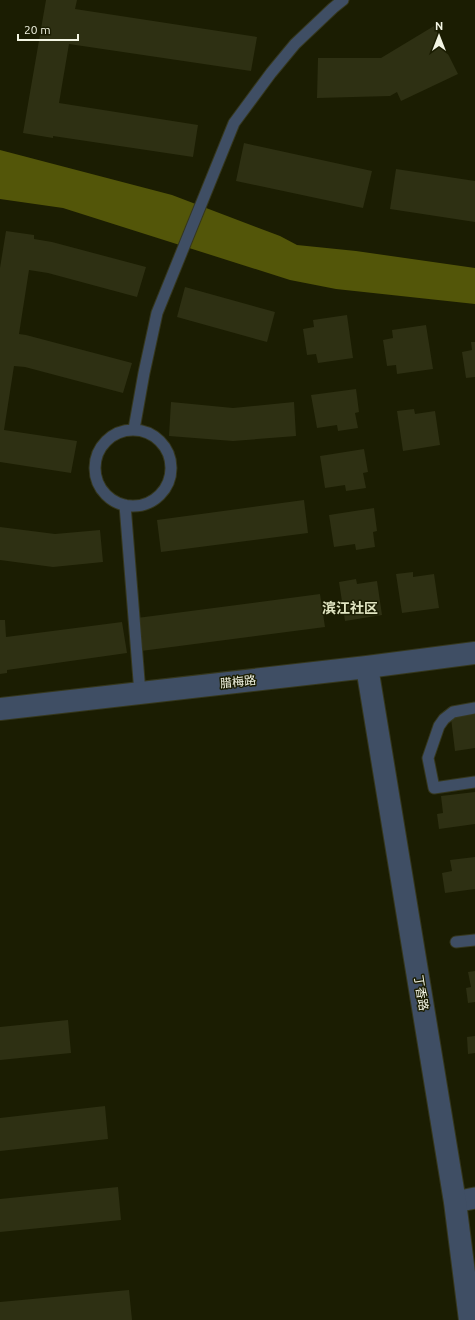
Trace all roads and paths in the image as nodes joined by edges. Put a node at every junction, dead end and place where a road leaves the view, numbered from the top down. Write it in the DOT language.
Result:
graph roads {
  1 [pos="343,0"];
  2 [pos="134,429"];
  3 [pos="125,505"];
  4 [pos="475,653"];
  5 [pos="367,668"];
  6 [pos="140,693"];
  7 [pos="475,708"];
  8 [pos="0,709"];
  9 [pos="475,782"];
  10 [pos="475,940"];
  11 [pos="456,942"];
  12 [pos="465,1200"];
  13 [pos="470,1320"];
  1 -- 2 [label="lane"];
  2 -- 3 [label="lane"];
  2 -- 3 [label="lane"];
  3 -- 6 [label="lane"];
  4 -- 5 [label="street, 腊梅路"];
  5 -- 6 [label="street, 腊梅路"];
  5 -- 12 [label="street, 丁香路"];
  6 -- 8 [label="street, 腊梅路"];
  7 -- 9 [label="lane"];
  10 -- 11 [label="lane"];
  12 -- 13 [label="street, 丁香路"];
}
